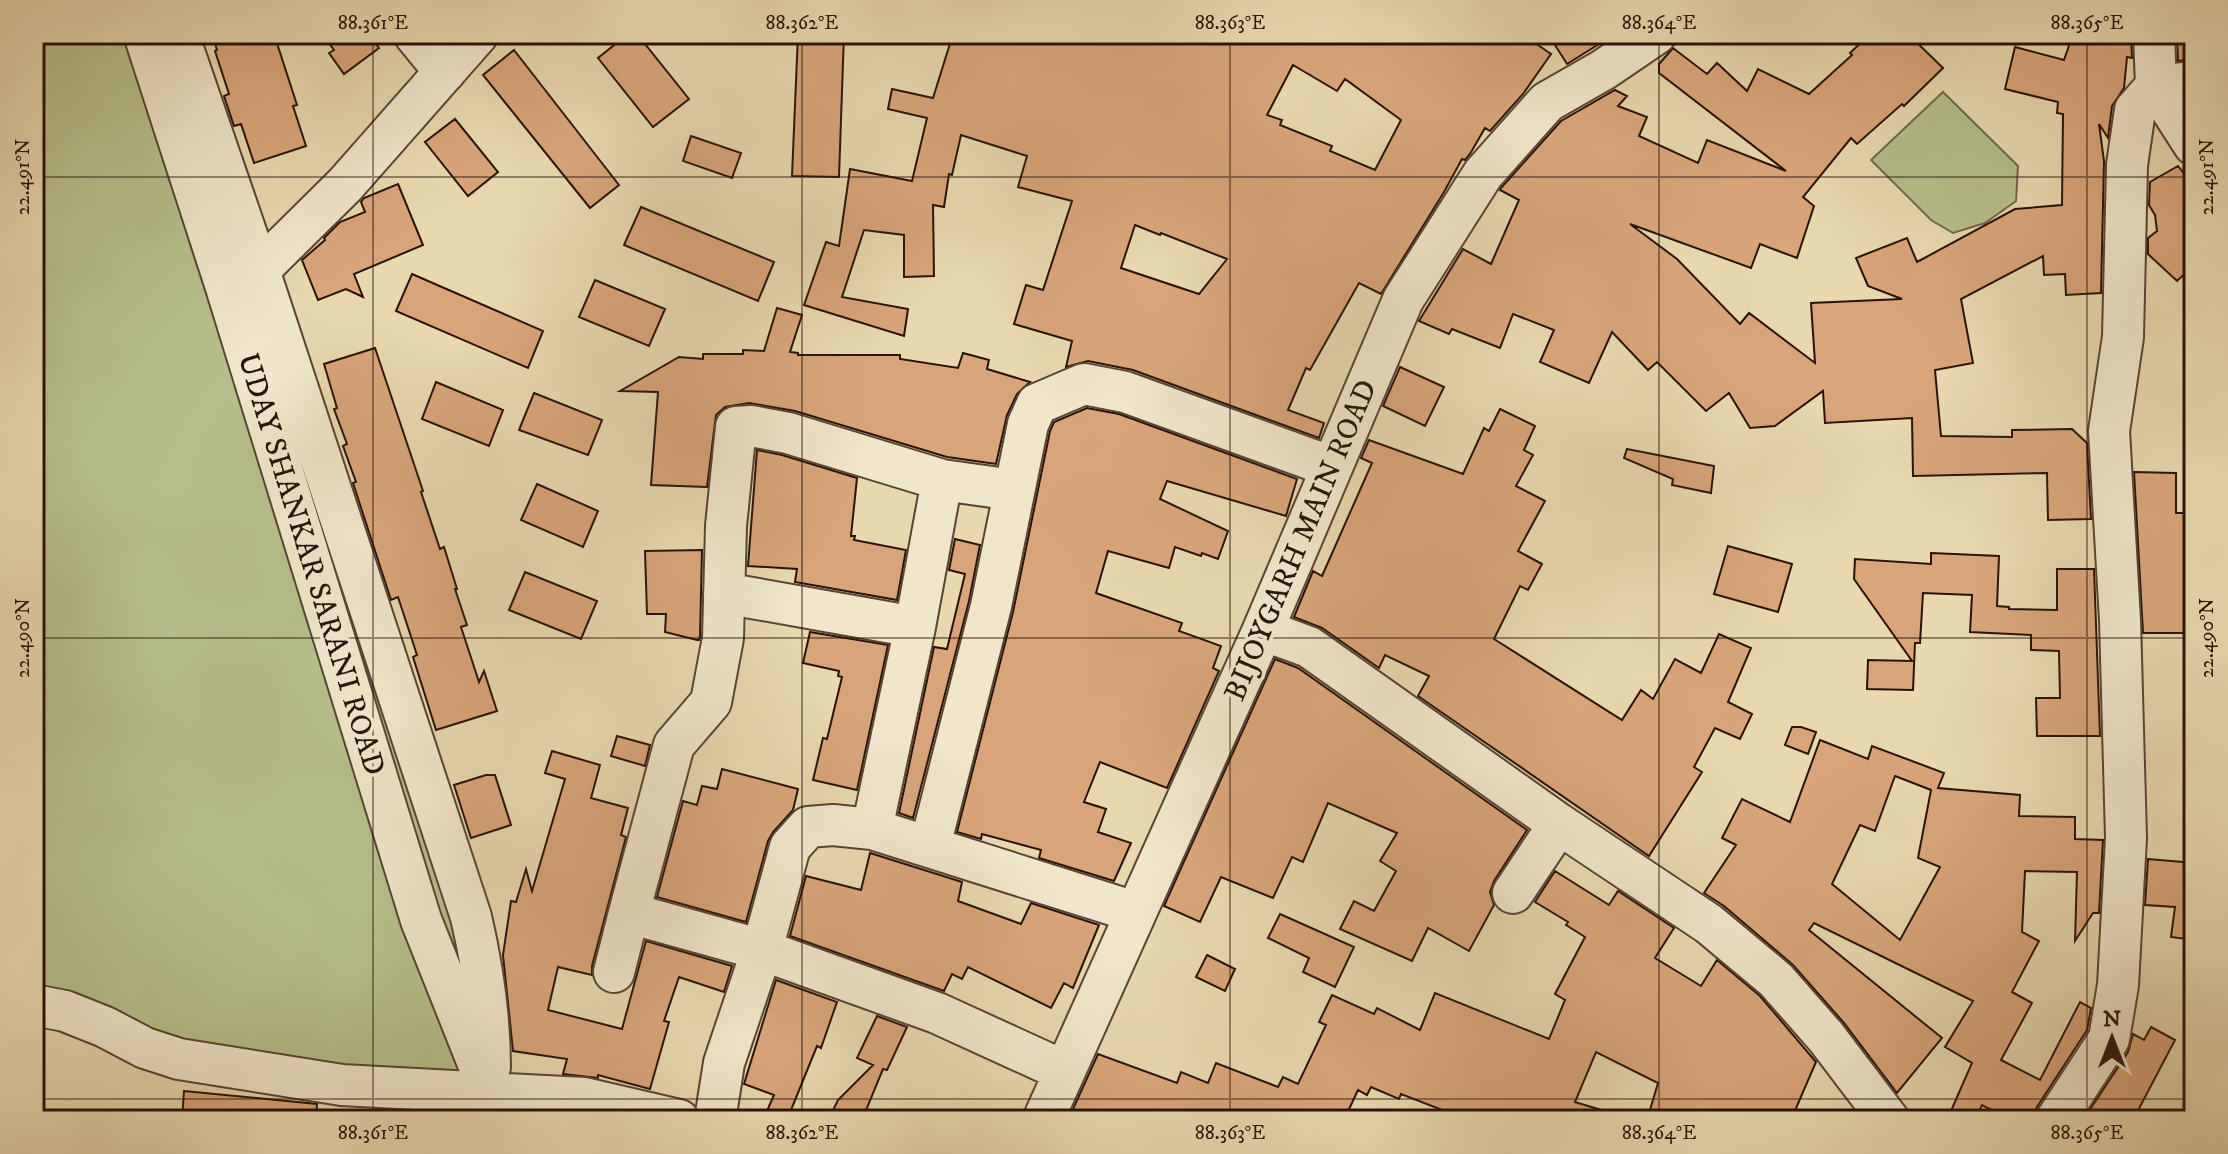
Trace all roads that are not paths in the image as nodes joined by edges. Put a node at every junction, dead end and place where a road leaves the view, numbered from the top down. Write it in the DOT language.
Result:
graph roads {
  1 [pos="144,34"];
  2 [pos="178,34"];
  3 [pos="414,34"];
  4 [pos="478,34"];
  5 [pos="1656,34"];
  6 [pos="2154,34"];
  7 [pos="445,72"];
  8 [pos="2175,84"];
  9 [pos="2194,145"];
  10 [pos="242,279"];
  11 [pos="1332,467"];
  12 [pos="942,480"];
  13 [pos="1014,490"];
  14 [pos="724,593"];
  15 [pos="915,627"];
  16 [pos="1263,630"];
  17 [pos="1559,824"];
  18 [pos="872,829"];
  19 [pos="930,846"];
  20 [pos="1513,893"];
  21 [pos="1135,912"];
  22 [pos="629,913"];
  23 [pos="762,950"];
  24 [pos="614,972"];
  25 [pos="34,1005"];
  26 [pos="1064,1071"];
  27 [pos="488,1110"];
  28 [pos="679,1120"];
  29 [pos="715,1120"];
  30 [pos="1043,1120"];
  31 [pos="1889,1120"];
  32 [pos="2056,1120"];
  1 -- 10 [label="street, UDAY SHANKAR SARANI ROAD"];
  2 -- 10 [label="street, UDAY SHANKAR SARANI ROAD"];
  3 -- 7 [label="street"];
  4 -- 7 [label="street"];
  5 -- 11 [label="street, BIJOYGARH MAIN ROAD"];
  6 -- 8 [label="street"];
  7 -- 10 [label="street"];
  8 -- 9 [label="street"];
  8 -- 32 [label="street"];
  10 -- 27 [label="street, UDAY SHANKAR SARANI ROAD"];
  11 -- 13 [label="street"];
  11 -- 16 [label="street, BIJOYGARH MAIN ROAD"];
  12 -- 13 [label="street"];
  12 -- 14 [label="street"];
  12 -- 15 [label="street"];
  13 -- 19 [label="street"];
  14 -- 15 [label="street"];
  14 -- 22 [label="street"];
  15 -- 18 [label="street"];
  16 -- 17 [label="street"];
  16 -- 21 [label="street, BIJOYGARH MAIN ROAD"];
  17 -- 20 [label="street"];
  17 -- 31 [label="street"];
  18 -- 19 [label="street"];
  18 -- 23 [label="street"];
  19 -- 21 [label="street"];
  21 -- 26 [label="street, BIJOYGARH MAIN ROAD"];
  22 -- 23 [label="street"];
  22 -- 24 [label="street"];
  23 -- 26 [label="street"];
  23 -- 29 [label="street"];
  25 -- 27 [label="street"];
  26 -- 30 [label="street, BIJOYGARH MAIN ROAD"];
  27 -- 28 [label="street"];
}
